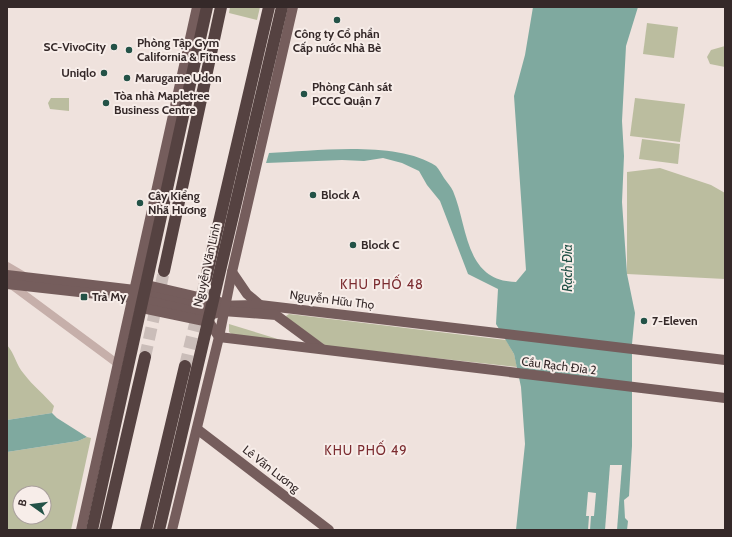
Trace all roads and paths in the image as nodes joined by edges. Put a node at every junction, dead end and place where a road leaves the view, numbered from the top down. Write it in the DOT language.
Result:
graph roads {
  1 [pos="221,7"];
  2 [pos="269,7"];
  3 [pos="282,7"];
  4 [pos="293,7"];
  5 [pos="201,12"];
  6 [pos="7,266"];
  7 [pos="164,271"];
  8 [pos="232,272"];
  9 [pos="26,277"];
  10 [pos="206,278"];
  11 [pos="8,281"];
  12 [pos="141,296"];
  13 [pos="260,305"];
  14 [pos="216,310"];
  15 [pos="436,326"];
  16 [pos="219,337"];
  17 [pos="324,350"];
  18 [pos="145,357"];
  19 [pos="725,360"];
  20 [pos="118,364"];
  21 [pos="432,364"];
  22 [pos="185,366"];
  23 [pos="725,398"];
  24 [pos="197,429"];
  25 [pos="81,530"];
  26 [pos="92,530"];
  27 [pos="105,530"];
  28 [pos="146,530"];
  29 [pos="160,530"];
  30 [pos="172,530"];
  31 [pos="329,530"];
  1 -- 7 [label="highway"];
  2 -- 10 [label="highway"];
  3 -- 14 [label="highway, Nguyễn Văn Linh"];
  4 -- 8 [label="main road, Nguyễn Văn Linh"];
  5 -- 12 [label="highway"];
  6 -- 9 [label="street"];
  8 -- 13 [label="main road"];
  8 -- 14 [label="main road, Nguyễn Văn Linh"];
  9 -- 11 [label="main road, Nguyễn Hữu Thọ"];
  9 -- 12 [label="main road, Nguyễn Hữu Thọ"];
  11 -- 12 [label="main road, Nguyễn Hữu Thọ"];
  11 -- 20 [label="street"];
  12 -- 14 [label="main road, Nguyễn Hữu Thọ"];
  12 -- 14 [label="main road, Nguyễn Hữu Thọ"];
  12 -- 20 [label="main road"];
  12 -- 26 [label="highway"];
  13 -- 14 [label="main road, Nguyễn Hữu Thọ"];
  13 -- 15 [label="main road, Nguyễn Hữu Thọ"];
  14 -- 16 [label="main road"];
  14 -- 16 [label="main road, Nguyễn Văn Linh"];
  14 -- 17 [label="main road, Nguyễn Hữu Thọ"];
  14 -- 29 [label="highway, Nguyễn Văn Linh"];
  15 -- 19 [label="main road, Cầu Rạch Đỉa 2"];
  16 -- 17 [label="main road, Nguyễn Hữu Thọ"];
  16 -- 24 [label="main road, Nguyễn Văn Linh"];
  17 -- 21 [label="main road, Nguyễn Hữu Thọ"];
  18 -- 27 [label="highway"];
  20 -- 25 [label="main road"];
  21 -- 23 [label="main road, Cầu Rạch Đỉa 2"];
  22 -- 28 [label="highway"];
  24 -- 30 [label="main road, Nguyễn Văn Linh"];
  24 -- 31 [label="main road, Lê Văn Lương"];
}
